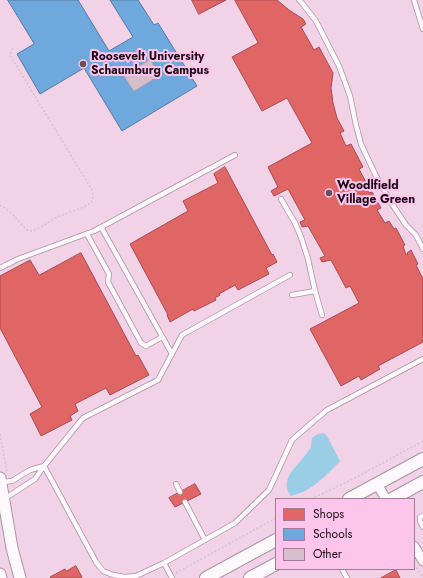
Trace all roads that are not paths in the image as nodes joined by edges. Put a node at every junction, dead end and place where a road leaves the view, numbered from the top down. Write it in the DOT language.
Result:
graph roads {
  1 [pos="299,0"];
  2 [pos="414,0"];
  3 [pos="423,29"];
  4 [pos="235,155"];
  5 [pos="281,199"];
  6 [pos="101,227"];
  7 [pos="87,234"];
  8 [pos="423,249"];
  9 [pos="0,268"];
  10 [pos="290,275"];
  11 [pos="315,291"];
  12 [pos="292,295"];
  13 [pos="322,315"];
  14 [pos="162,337"];
  15 [pos="172,354"];
  16 [pos="423,359"];
  17 [pos="423,459"];
  18 [pos="44,466"];
  19 [pos="0,481"];
  20 [pos="423,482"];
  21 [pos="176,484"];
  22 [pos="377,484"];
  23 [pos="180,492"];
  24 [pos="351,498"];
  25 [pos="385,498"];
  26 [pos="394,498"];
  27 [pos="2,499"];
  28 [pos="185,502"];
  29 [pos="423,516"];
  30 [pos="423,527"];
  31 [pos="205,540"];
  32 [pos="275,541"];
  33 [pos="415,548"];
  34 [pos="423,561"];
  35 [pos="164,563"];
  36 [pos="275,565"];
  37 [pos="0,574"];
  38 [pos="172,577"];
  39 [pos="1,578"];
  40 [pos="20,578"];
  41 [pos="206,578"];
  42 [pos="250,578"];
  1 -- 8 [label="lane"];
  2 -- 3 [label="lane"];
  4 -- 6 [label="lane"];
  5 -- 11 [label="lane"];
  6 -- 7 [label="lane"];
  6 -- 14 [label="lane"];
  7 -- 9 [label="lane"];
  7 -- 14 [label="lane"];
  10 -- 15 [label="lane"];
  11 -- 12 [label="lane"];
  11 -- 13 [label="lane"];
  14 -- 15 [label="lane"];
  15 -- 18 [label="lane"];
  16 -- 31 [label="lane"];
  17 -- 22 [label="main road"];
  18 -- 19 [label="lane"];
  18 -- 27 [label="lane"];
  18 -- 35 [label="lane"];
  19 -- 27 [label="street"];
  20 -- 26 [label="main road"];
  21 -- 23 [label="lane"];
  22 -- 24 [label="main road"];
  22 -- 25 [label="street"];
  27 -- 40 [label="street"];
  28 -- 31 [label="lane"];
  29 -- 30 [label="lane"];
  31 -- 35 [label="lane"];
  32 -- 41 [label="main road"];
  33 -- 34 [label="street"];
  35 -- 38 [label="lane"];
  36 -- 42 [label="main road"];
  37 -- 39 [label="street"];
}
